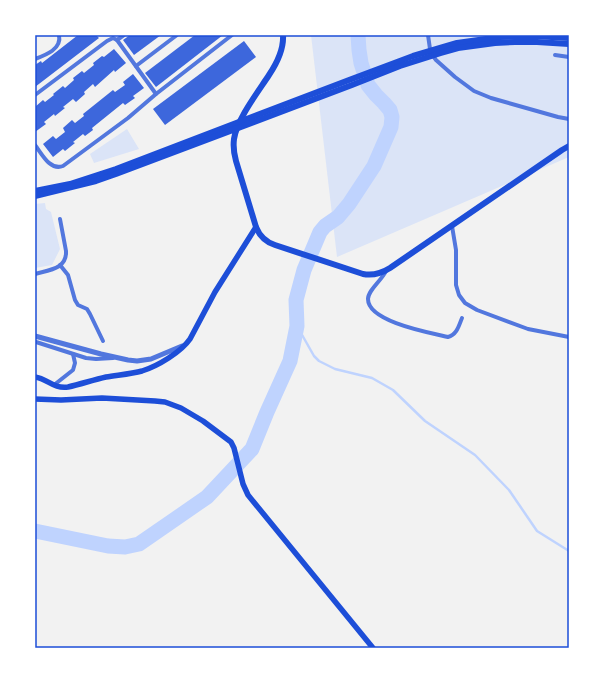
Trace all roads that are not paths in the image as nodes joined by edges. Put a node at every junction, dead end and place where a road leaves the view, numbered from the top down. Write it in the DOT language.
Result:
graph roads {
  1 [pos="59,35"];
  2 [pos="124,35"];
  3 [pos="177,35"];
  4 [pos="232,35"];
  5 [pos="283,35"];
  6 [pos="428,35"];
  7 [pos="569,38"];
  8 [pos="117,40"];
  9 [pos="569,44"];
  10 [pos="458,46"];
  11 [pos="555,55"];
  12 [pos="569,57"];
  13 [pos="35,59"];
  14 [pos="136,66"];
  15 [pos="156,94"];
  16 [pos="35,95"];
  17 [pos="569,120"];
  18 [pos="222,132"];
  19 [pos="35,145"];
  20 [pos="569,146"];
  21 [pos="35,191"];
  22 [pos="35,196"];
  23 [pos="60,219"];
  24 [pos="452,226"];
  25 [pos="256,228"];
  26 [pos="60,265"];
  27 [pos="386,270"];
  28 [pos="35,274"];
  29 [pos="462,318"];
  30 [pos="569,337"];
  31 [pos="35,340"];
  32 [pos="103,341"];
  33 [pos="186,345"];
  34 [pos="73,354"];
  35 [pos="115,358"];
  36 [pos="35,377"];
  37 [pos="54,386"];
  38 [pos="35,399"];
  39 [pos="373,648"];
  1 -- 13 [label="street"];
  2 -- 8 [label="street"];
  3 -- 14 [label="street"];
  4 -- 15 [label="street"];
  5 -- 25 [label="main road"];
  6 -- 17 [label="street"];
  7 -- 10 [label="main road"];
  8 -- 14 [label="street"];
  8 -- 16 [label="street"];
  9 -- 10 [label="main road"];
  10 -- 18 [label="main road"];
  10 -- 18 [label="main road"];
  11 -- 12 [label="street"];
  14 -- 15 [label="street"];
  15 -- 19 [label="street"];
  18 -- 21 [label="main road"];
  18 -- 22 [label="main road"];
  20 -- 24 [label="main road"];
  23 -- 26 [label="street"];
  24 -- 27 [label="main road"];
  24 -- 30 [label="street"];
  25 -- 27 [label="main road"];
  25 -- 33 [label="main road"];
  26 -- 28 [label="street"];
  26 -- 32 [label="street"];
  27 -- 29 [label="street"];
  31 -- 34 [label="street"];
  31 -- 35 [label="street"];
  33 -- 35 [label="street"];
  33 -- 37 [label="main road"];
  34 -- 35 [label="street"];
  34 -- 37 [label="street"];
  36 -- 37 [label="main road"];
  38 -- 39 [label="main road"];
}
